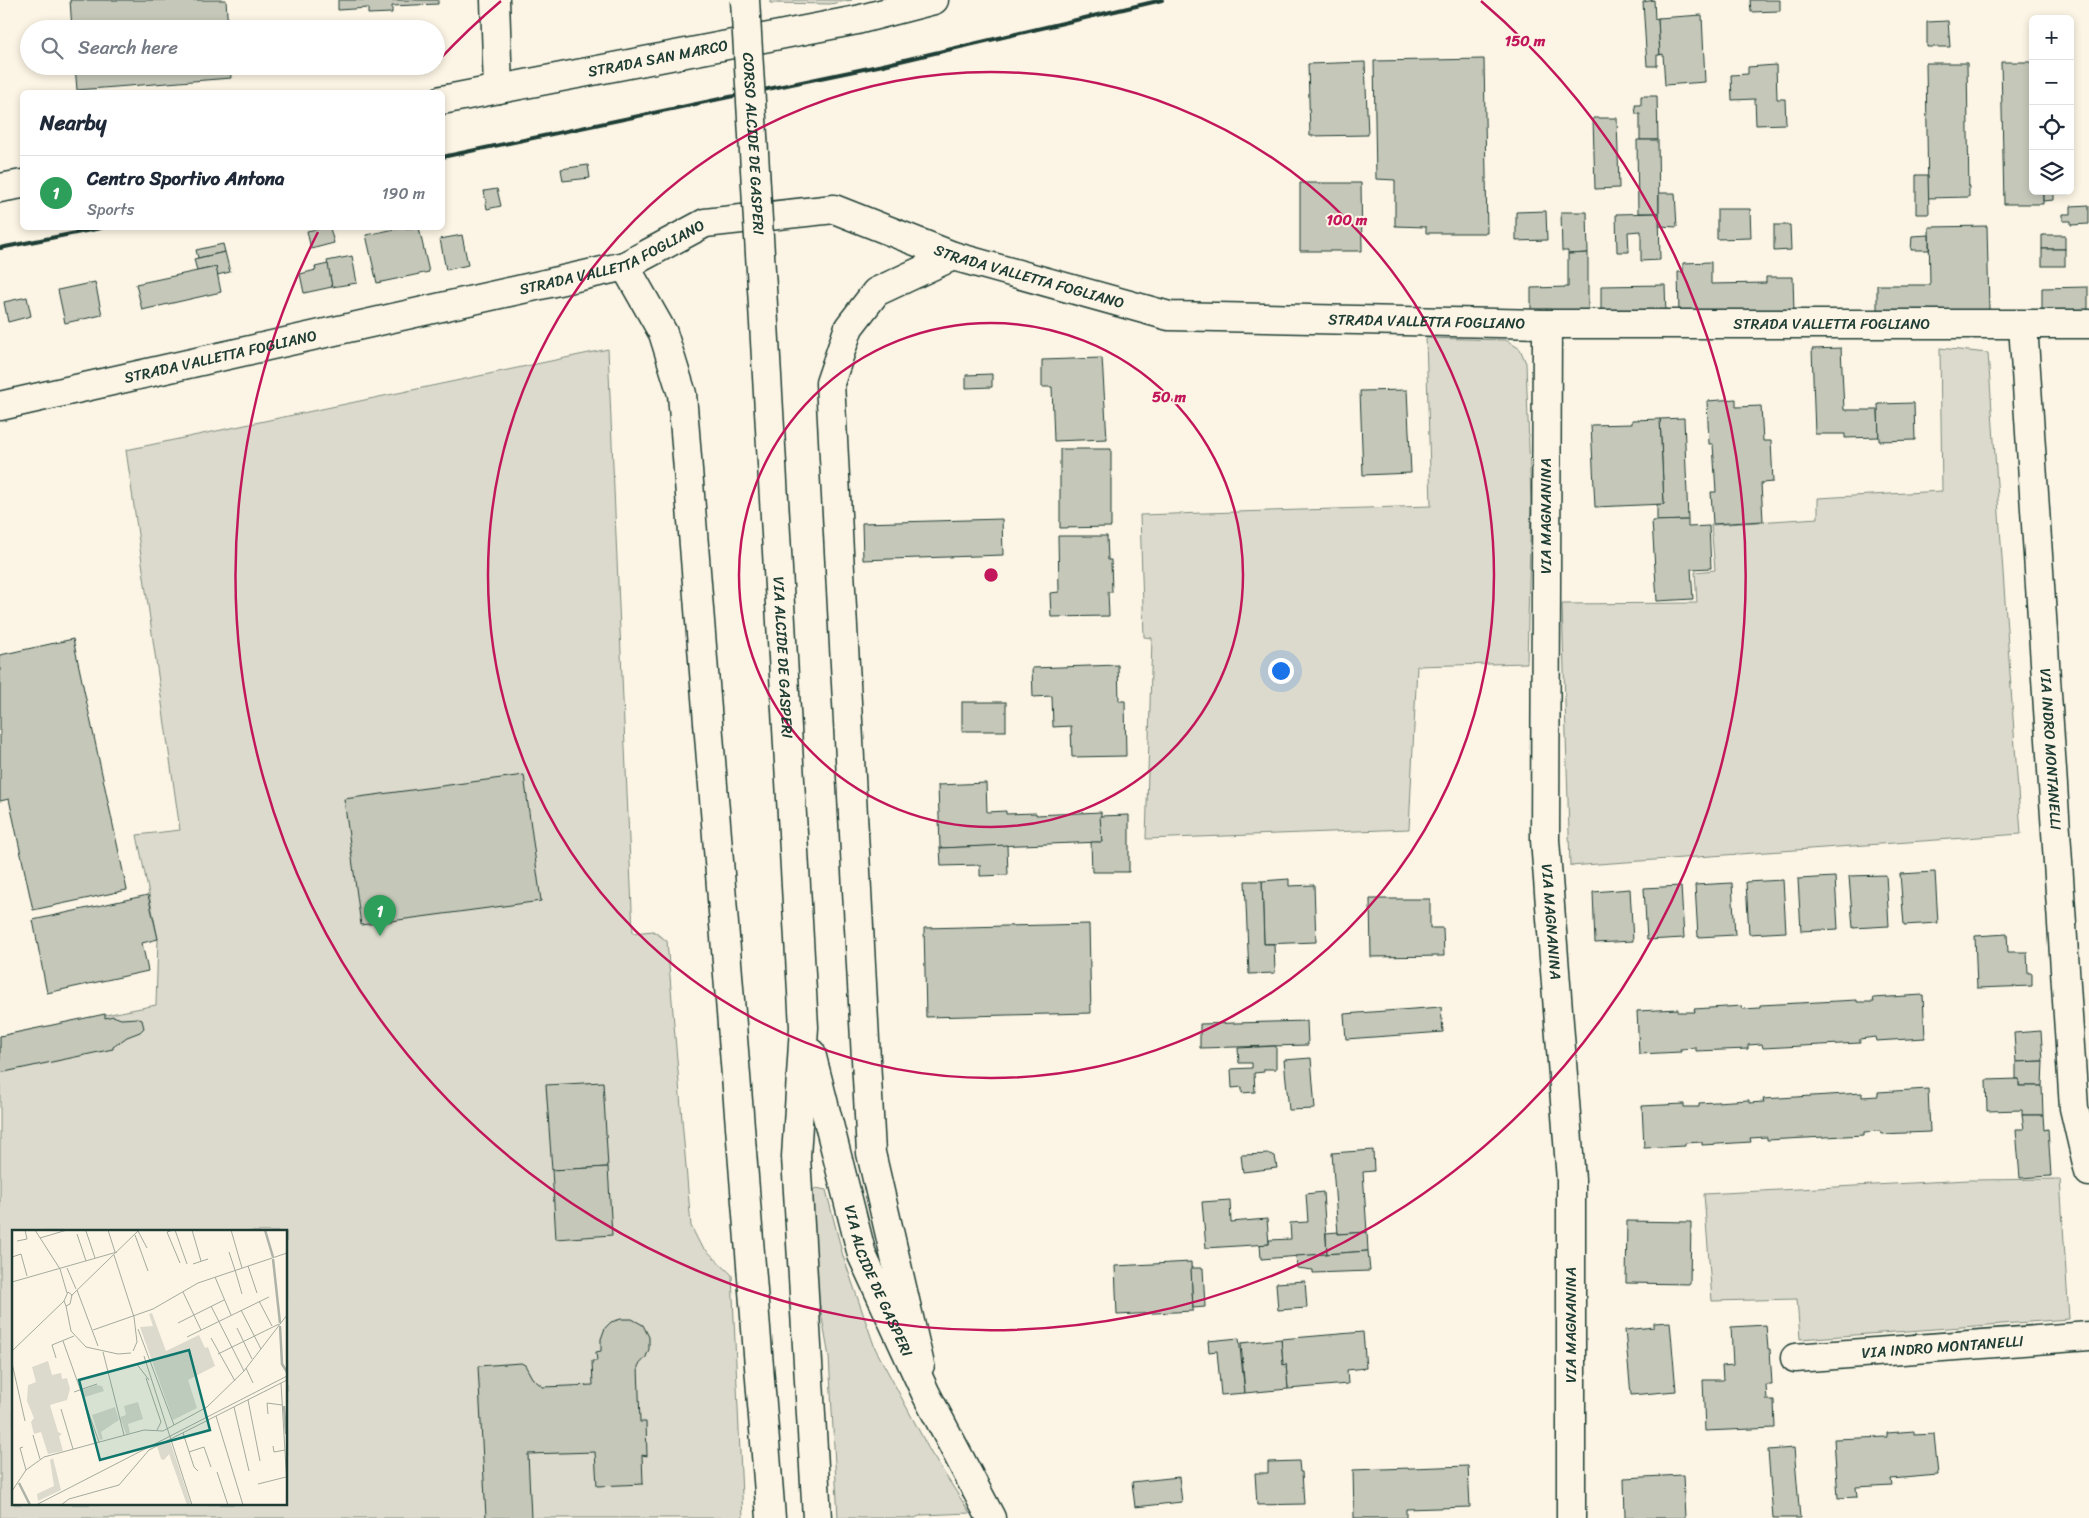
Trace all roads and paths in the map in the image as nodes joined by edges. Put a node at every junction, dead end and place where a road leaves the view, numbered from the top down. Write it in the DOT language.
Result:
graph roads {
  1 [pos="495,0"];
  2 [pos="745,0"];
  3 [pos="934,0"];
  4 [pos="498,89"];
  5 [pos="445,99"];
  6 [pos="20,184"];
  7 [pos="0,188"];
  8 [pos="953,256"];
  9 [pos="625,266"];
  10 [pos="762,288"];
  11 [pos="1547,324"];
  12 [pos="2089,324"];
  13 [pos="2023,325"];
  14 [pos="0,406"];
  15 [pos="804,1027"];
  16 [pos="2089,1172"];
  17 [pos="2089,1336"];
  18 [pos="1795,1358"];
  19 [pos="926,1394"];
  20 [pos="771,1518"];
  21 [pos="817,1518"];
  22 [pos="991,1518"];
  23 [pos="1571,1518"];
  1 -- 4 [label="street"];
  2 -- 10 [label="street, CORSO ALCIDE DE GASPERI, bridge"];
  3 -- 4 [label="street, STRADA SAN MARCO"];
  4 -- 5 [label="street, STRADA SAN MARCO"];
  6 -- 7 [label="street"];
  8 -- 9 [label="street, STRADA VALLETTA FOGLIANO"];
  8 -- 11 [label="street, STRADA VALLETTA FOGLIANO"];
  8 -- 19 [label="street"];
  9 -- 14 [label="street, STRADA VALLETTA FOGLIANO"];
  9 -- 20 [label="street"];
  10 -- 15 [label="street, VIA ALCIDE DE GASPERI"];
  11 -- 13 [label="street, STRADA VALLETTA FOGLIANO"];
  11 -- 23 [label="street, VIA MAGNANINA"];
  12 -- 13 [label="street, STRADA VALLETTA FOGLIANO"];
  13 -- 16 [label="street, VIA INDRO MONTANELLI"];
  15 -- 19 [label="street, VIA ALCIDE DE GASPERI"];
  15 -- 21 [label="street, VIA ALCIDE DE GASPERI"];
  17 -- 18 [label="street, VIA INDRO MONTANELLI"];
  19 -- 22 [label="street, VIA ALCIDE DE GASPERI"];
}
